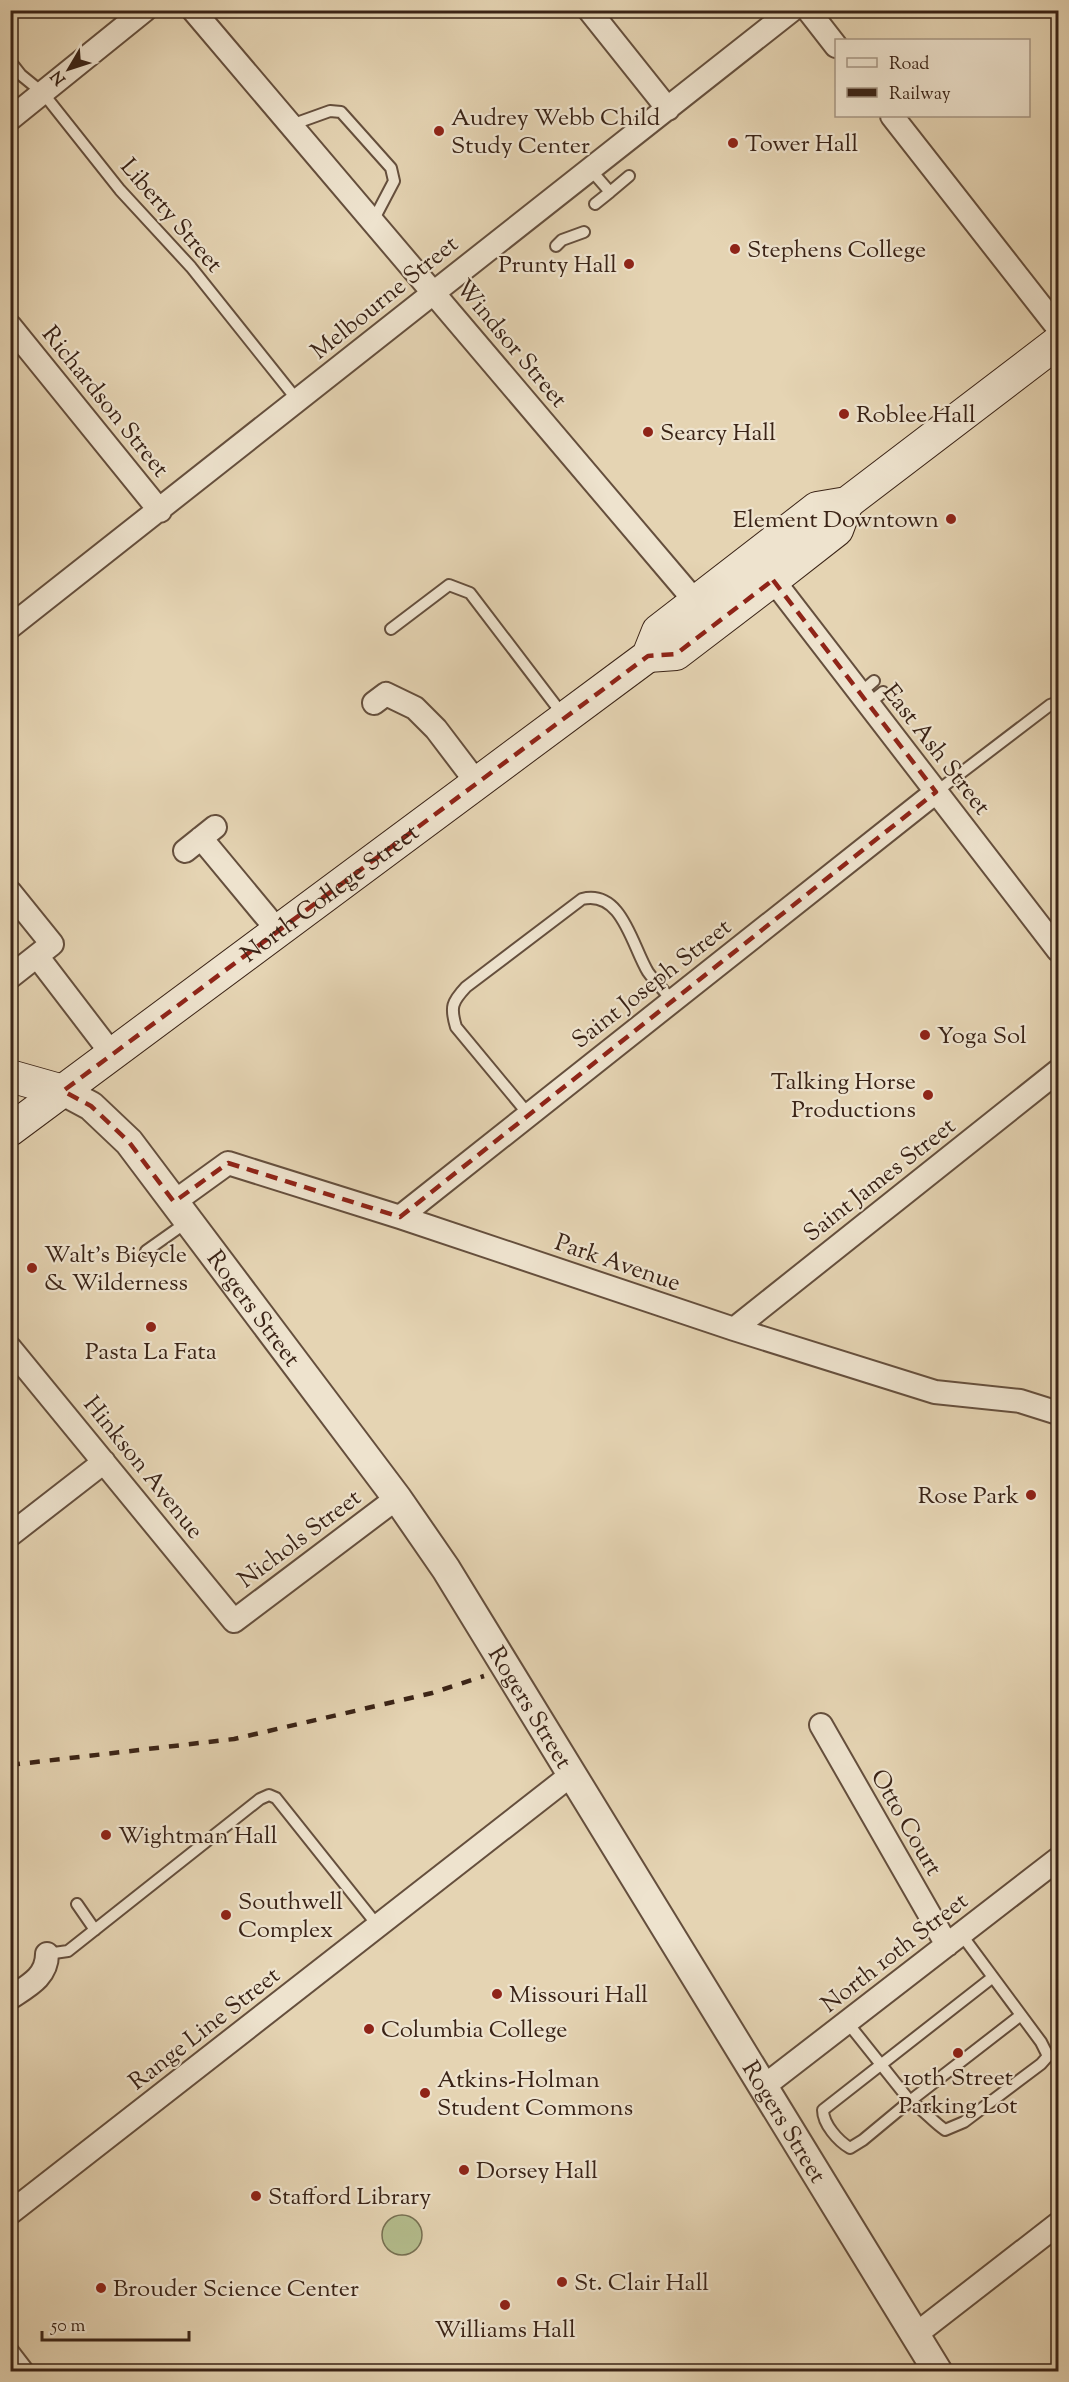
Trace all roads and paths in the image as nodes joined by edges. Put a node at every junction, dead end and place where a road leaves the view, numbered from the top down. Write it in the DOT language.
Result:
graph roads {
  1 [pos="146,10"];
  2 [pos="193,10"];
  3 [pos="589,10"];
  4 [pos="792,10"];
  5 [pos="808,10"];
  6 [pos="835,44"];
  7 [pos="10,60"];
  8 [pos="43,93"];
  9 [pos="668,109"];
  10 [pos="893,117"];
  11 [pos="10,119"];
  12 [pos="291,125"];
  13 [pos="591,169"];
  14 [pos="629,176"];
  15 [pos="610,192"];
  16 [pos="595,204"];
  17 [pos="373,221"];
  18 [pos="584,232"];
  19 [pos="556,246"];
  20 [pos="433,292"];
  21 [pos="10,326"];
  22 [pos="1059,328"];
  23 [pos="1059,342"];
  24 [pos="298,401"];
  25 [pos="847,503"];
  26 [pos="160,511"];
  27 [pos="772,580"];
  28 [pos="695,601"];
  29 [pos="12,623"];
  30 [pos="391,628"];
  31 [pos="648,656"];
  32 [pos="1059,702"];
  33 [pos="374,703"];
  34 [pos="565,718"];
  35 [pos="477,783"];
  36 [pos="936,792"];
  37 [pos="200,839"];
  38 [pos="10,892"];
  39 [pos="279,932"];
  40 [pos="1059,950"];
  41 [pos="37,956"];
  42 [pos="10,977"];
  43 [pos="672,1001"];
  44 [pos="112,1054"];
  45 [pos="1059,1071"];
  46 [pos="10,1076"];
  47 [pos="63,1091"];
  48 [pos="529,1115"];
  49 [pos="10,1130"];
  50 [pos="181,1212"];
  51 [pos="400,1217"];
  52 [pos="146,1251"];
  53 [pos="734,1329"];
  54 [pos="10,1348"];
  55 [pos="1059,1413"];
  56 [pos="104,1462"];
  57 [pos="397,1498"];
  58 [pos="10,1535"];
  59 [pos="234,1621"];
  60 [pos="821,1725"];
  61 [pos="571,1775"];
  62 [pos="1059,1859"];
  63 [pos="76,1904"];
  64 [pos="379,1927"];
  65 [pos="95,1930"];
  66 [pos="954,1940"];
  67 [pos="47,1954"];
  68 [pos="993,1977"];
  69 [pos="10,1998"];
  70 [pos="1022,2015"];
  71 [pos="847,2022"];
  72 [pos="880,2065"];
  73 [pos="763,2087"];
  74 [pos="910,2101"];
  75 [pos="10,2213"];
  76 [pos="1059,2224"];
  77 [pos="915,2335"];
  78 [pos="10,2346"];
  79 [pos="30,2372"];
  80 [pos="938,2372"];
  1 -- 8 [label="street"];
  2 -- 12 [label="street, Windsor Street"];
  3 -- 9 [label="street"];
  4 -- 9 [label="street, Melbourne Street"];
  5 -- 6 [label="street"];
  7 -- 8 [label="lane, Liberty Street"];
  8 -- 11 [label="street"];
  8 -- 24 [label="lane, Liberty Street"];
  9 -- 13 [label="street, Melbourne Street"];
  10 -- 22 [label="street"];
  12 -- 17 [label="street, Windsor Street"];
  12 -- 17 [label="lane"];
  13 -- 15 [label="lane"];
  13 -- 20 [label="street, Melbourne Street"];
  14 -- 15 [label="lane"];
  15 -- 16 [label="lane"];
  17 -- 20 [label="street, Windsor Street"];
  18 -- 19 [label="lane"];
  20 -- 24 [label="street, Melbourne Street"];
  20 -- 28 [label="street, Windsor Street"];
  21 -- 26 [label="street, Richardson Street"];
  23 -- 25 [label="main road, North College Street"];
  24 -- 26 [label="street, Melbourne Street"];
  25 -- 27 [label="main road"];
  25 -- 28 [label="main road, North College Street"];
  26 -- 29 [label="street, Melbourne Street"];
  27 -- 31 [label="main road"];
  27 -- 36 [label="street, East Ash Street"];
  28 -- 31 [label="main road, North College Street"];
  30 -- 34 [label="lane"];
  31 -- 34 [label="main road, North College Street"];
  32 -- 36 [label="lane"];
  33 -- 35 [label="street"];
  34 -- 35 [label="main road, North College Street"];
  35 -- 39 [label="main road, North College Street"];
  36 -- 40 [label="street, East Ash Street"];
  36 -- 43 [label="street, Saint Joseph Street"];
  37 -- 39 [label="street"];
  38 -- 41 [label="street"];
  39 -- 44 [label="main road, North College Street"];
  41 -- 42 [label="street"];
  41 -- 44 [label="street"];
  43 -- 48 [label="street, Saint Joseph Street"];
  43 -- 48 [label="lane"];
  44 -- 47 [label="main road, North College Street"];
  45 -- 53 [label="street, Saint James Street"];
  46 -- 47 [label="main road"];
  47 -- 49 [label="main road, North College Street"];
  47 -- 50 [label="street, Rogers Street"];
  48 -- 51 [label="street, Saint Joseph Street"];
  50 -- 51 [label="street, Park Avenue"];
  50 -- 52 [label="lane"];
  50 -- 57 [label="street, Rogers Street"];
  51 -- 53 [label="street, Park Avenue"];
  53 -- 55 [label="street, Park Avenue"];
  54 -- 56 [label="street, Hinkson Avenue"];
  56 -- 58 [label="street"];
  56 -- 59 [label="street, Hinkson Avenue"];
  57 -- 59 [label="street, Nichols Street"];
  57 -- 61 [label="street, Rogers Street"];
  60 -- 66 [label="street, Otto Court"];
  61 -- 64 [label="street, Range Line Street"];
  61 -- 73 [label="street, Rogers Street"];
  62 -- 66 [label="street, North 10th Street"];
  63 -- 65 [label="lane"];
  64 -- 65 [label="lane"];
  64 -- 75 [label="street, Range Line Street"];
  65 -- 67 [label="lane"];
  66 -- 68 [label="lane"];
  66 -- 71 [label="street, North 10th Street"];
  67 -- 69 [label="street"];
  68 -- 70 [label="lane"];
  68 -- 72 [label="lane"];
  70 -- 74 [label="lane"];
  70 -- 74 [label="lane"];
  71 -- 72 [label="lane"];
  71 -- 73 [label="street, North 10th Street"];
  72 -- 74 [label="lane"];
  72 -- 74 [label="lane"];
  73 -- 77 [label="street, Rogers Street"];
  76 -- 77 [label="street"];
  77 -- 80 [label="street, Rogers Street"];
  78 -- 79 [label="lane"];
}
